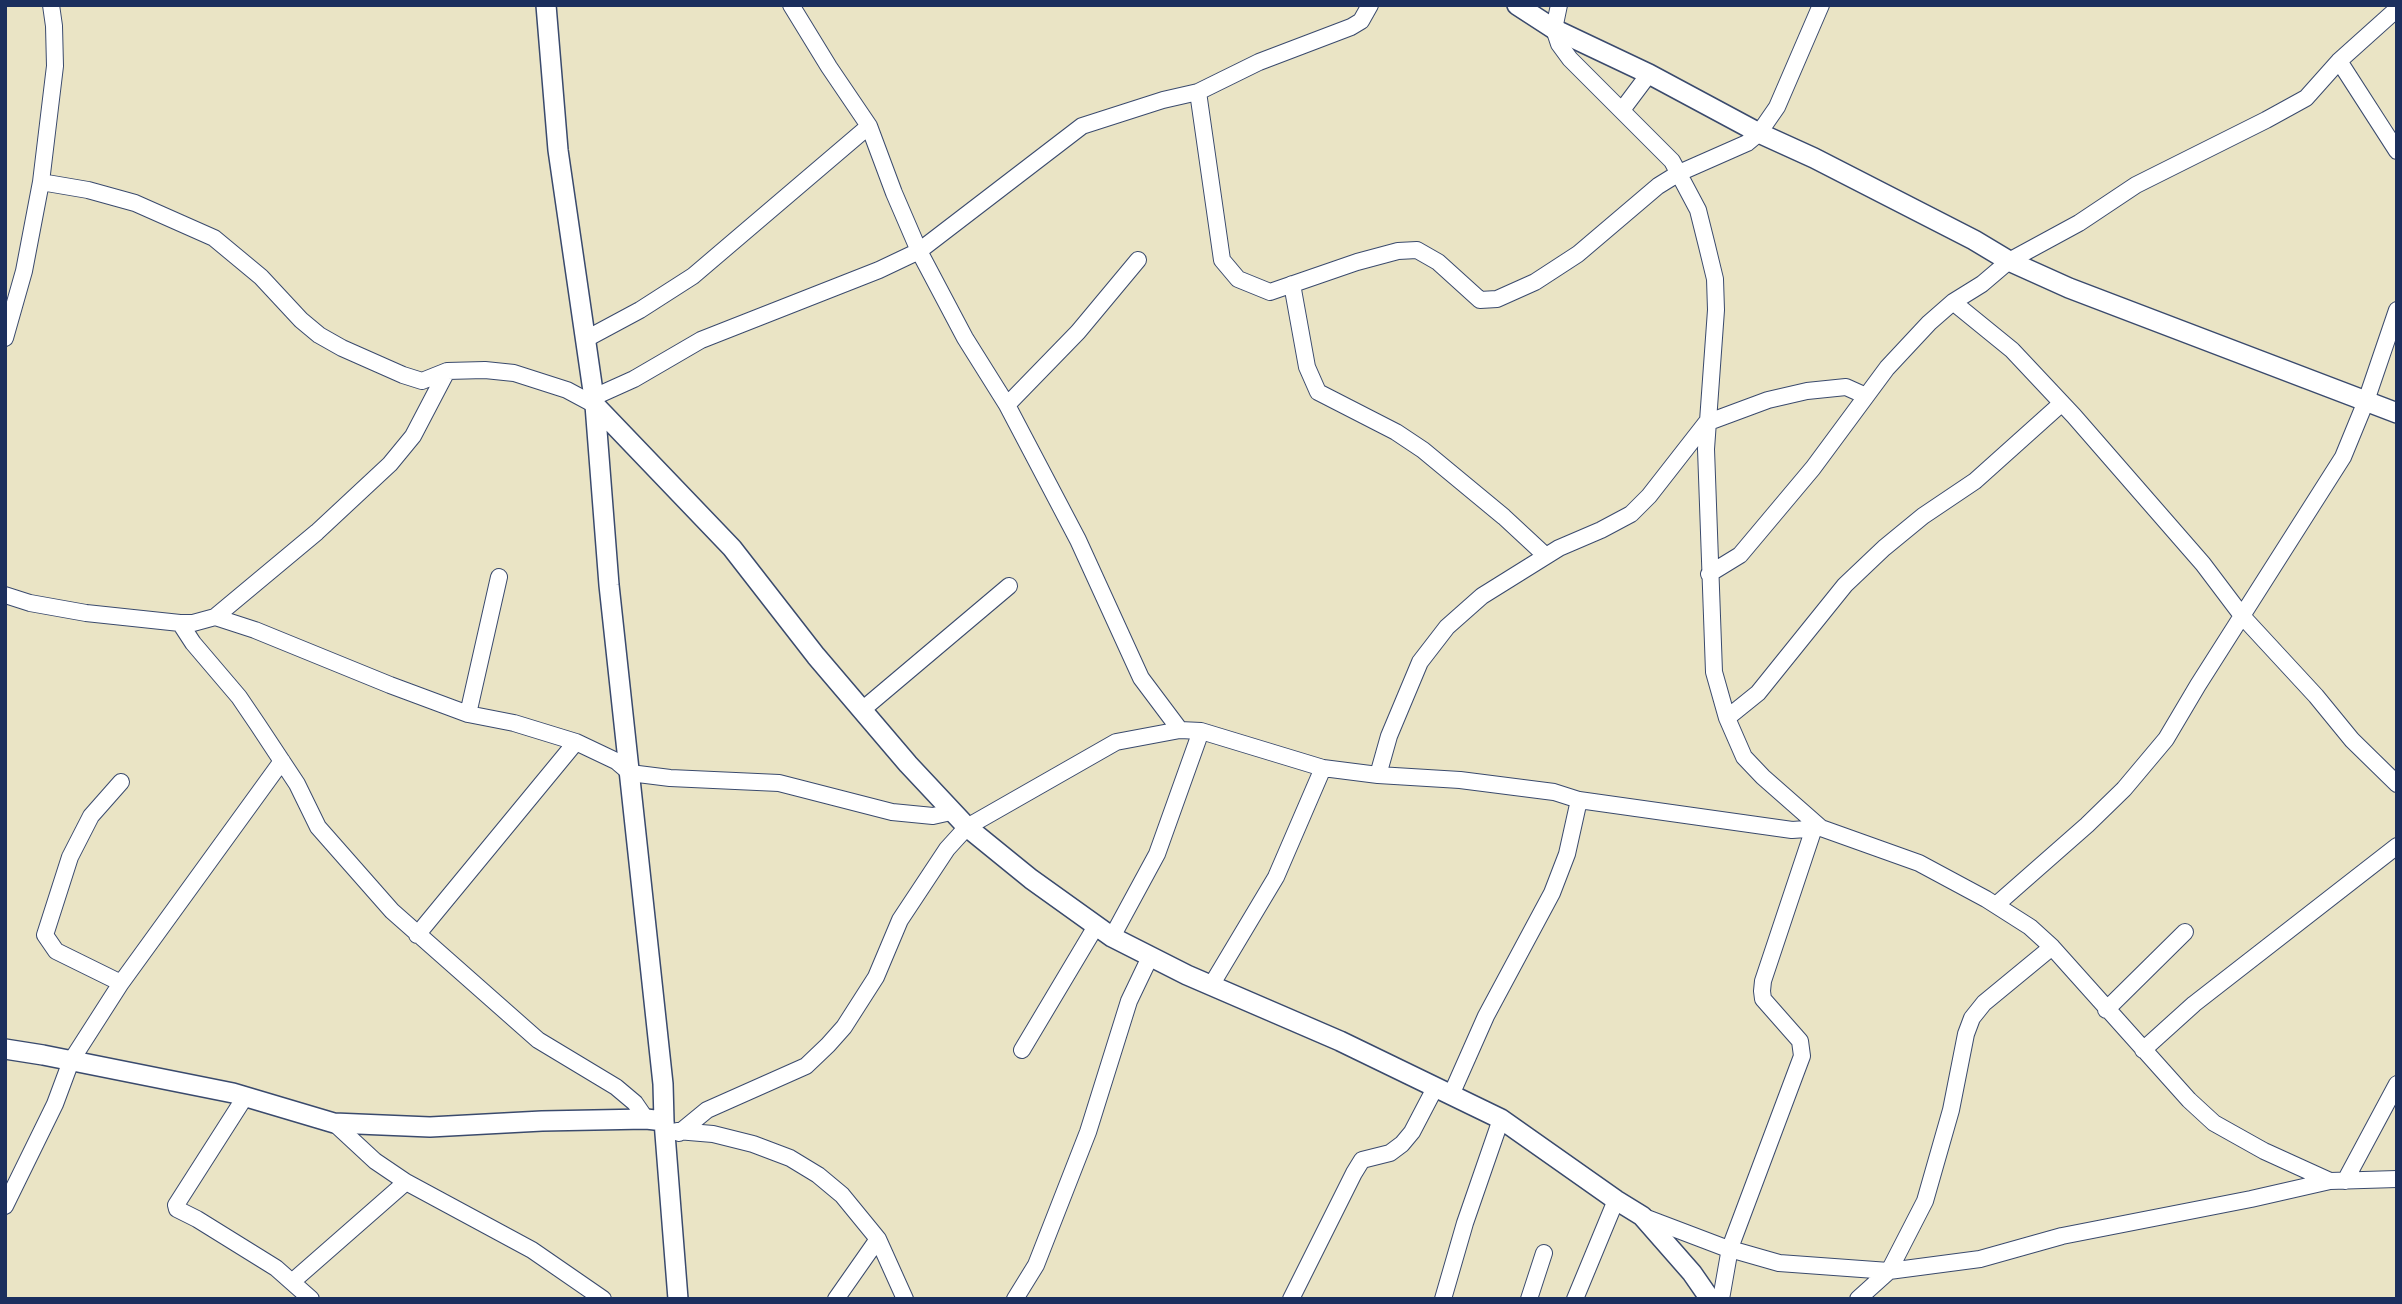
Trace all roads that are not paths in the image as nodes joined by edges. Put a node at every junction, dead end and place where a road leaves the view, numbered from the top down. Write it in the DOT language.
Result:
graph roads {
  1 [pos="51,5"];
  2 [pos="546,5"];
  3 [pos="791,5"];
  4 [pos="1370,5"];
  5 [pos="1517,5"];
  6 [pos="1559,5"];
  7 [pos="1821,5"];
  8 [pos="2397,9"];
  9 [pos="1554,29"];
  10 [pos="2339,61"];
  11 [pos="1649,74"];
  12 [pos="1198,92"];
  13 [pos="1622,110"];
  14 [pos="869,126"];
  15 [pos="1759,133"];
  16 [pos="2397,150"];
  17 [pos="1679,173"];
  18 [pos="41,182"];
  19 [pos="919,251"];
  20 [pos="1138,260"];
  21 [pos="2009,261"];
  22 [pos="1292,284"];
  23 [pos="1953,302"];
  24 [pos="2397,310"];
  25 [pos="5,338"];
  26 [pos="586,339"];
  27 [pos="447,371"];
  28 [pos="1866,396"];
  29 [pos="594,401"];
  30 [pos="2366,401"];
  31 [pos="2062,403"];
  32 [pos="1007,405"];
  33 [pos="2397,413"];
  34 [pos="1706,423"];
  35 [pos="1546,556"];
  36 [pos="1709,574"];
  37 [pos="499,577"];
  38 [pos="1009,586"];
  39 [pos="5,594"];
  40 [pos="215,617"];
  41 [pos="2243,617"];
  42 [pos="180,623"];
  43 [pos="862,710"];
  44 [pos="468,714"];
  45 [pos="1727,718"];
  46 [pos="1180,730"];
  47 [pos="1201,731"];
  48 [pos="576,742"];
  49 [pos="282,761"];
  50 [pos="1323,768"];
  51 [pos="630,773"];
  52 [pos="1378,775"];
  53 [pos="121,782"];
  54 [pos="2397,785"];
  55 [pos="1579,800"];
  56 [pos="951,812"];
  57 [pos="967,827"];
  58 [pos="1818,828"];
  59 [pos="2397,846"];
  60 [pos="1996,905"];
  61 [pos="1104,931"];
  62 [pos="2185,932"];
  63 [pos="417,935"];
  64 [pos="2052,947"];
  65 [pos="1150,957"];
  66 [pos="121,983"];
  67 [pos="1212,984"];
  68 [pos="2106,1010"];
  69 [pos="5,1049"];
  70 [pos="1022,1050"];
  71 [pos="2143,1050"];
  72 [pos="71,1061"];
  73 [pos="2397,1084"];
  74 [pos="1443,1092"];
  75 [pos="245,1097"];
  76 [pos="1501,1119"];
  77 [pos="334,1123"];
  78 [pos="663,1124"];
  79 [pos="2397,1179"];
  80 [pos="2337,1181"];
  81 [pos="406,1182"];
  82 [pos="1616,1200"];
  83 [pos="5,1206"];
  84 [pos="1642,1216"];
  85 [pos="878,1240"];
  86 [pos="1730,1248"];
  87 [pos="1544,1253"];
  88 [pos="1889,1270"];
  89 [pos="293,1281"];
  90 [pos="311,1299"];
  91 [pos="603,1299"];
  92 [pos="678,1299"];
  93 [pos="836,1299"];
  94 [pos="905,1299"];
  95 [pos="1015,1299"];
  96 [pos="1291,1299"];
  97 [pos="1443,1299"];
  98 [pos="1529,1299"];
  99 [pos="1575,1299"];
  100 [pos="1710,1299"];
  101 [pos="1721,1299"];
  102 [pos="1858,1299"];
  1 -- 18 [label="street"];
  2 -- 26 [label="street"];
  3 -- 14 [label="street"];
  4 -- 12 [label="street"];
  5 -- 9 [label="street"];
  6 -- 9 [label="street"];
  7 -- 15 [label="street"];
  8 -- 10 [label="street"];
  9 -- 11 [label="street"];
  9 -- 13 [label="street"];
  10 -- 16 [label="street"];
  10 -- 21 [label="street"];
  11 -- 13 [label="street"];
  11 -- 15 [label="street"];
  12 -- 19 [label="street"];
  12 -- 22 [label="street"];
  13 -- 17 [label="street"];
  14 -- 19 [label="street"];
  14 -- 26 [label="street"];
  15 -- 17 [label="street"];
  15 -- 21 [label="street"];
  17 -- 22 [label="street"];
  17 -- 34 [label="street"];
  18 -- 25 [label="street"];
  18 -- 27 [label="street"];
  19 -- 29 [label="street"];
  19 -- 32 [label="street"];
  20 -- 32 [label="street"];
  21 -- 23 [label="street"];
  21 -- 30 [label="street"];
  22 -- 35 [label="street"];
  23 -- 28 [label="street"];
  23 -- 31 [label="street"];
  24 -- 30 [label="street"];
  26 -- 29 [label="street"];
  27 -- 29 [label="street"];
  27 -- 40 [label="street"];
  28 -- 34 [label="street"];
  28 -- 36 [label="street"];
  29 -- 43 [label="street"];
  29 -- 51 [label="street"];
  30 -- 33 [label="street"];
  30 -- 41 [label="street"];
  31 -- 41 [label="street"];
  31 -- 45 [label="street"];
  32 -- 46 [label="street"];
  34 -- 35 [label="street"];
  34 -- 36 [label="street"];
  35 -- 52 [label="street"];
  36 -- 45 [label="street"];
  37 -- 44 [label="street"];
  38 -- 43 [label="street"];
  39 -- 42 [label="street"];
  40 -- 42 [label="street"];
  40 -- 44 [label="street"];
  41 -- 54 [label="street"];
  41 -- 60 [label="street"];
  42 -- 49 [label="street"];
  43 -- 56 [label="street"];
  44 -- 48 [label="street"];
  45 -- 58 [label="street"];
  46 -- 47 [label="street"];
  46 -- 57 [label="street"];
  47 -- 50 [label="street"];
  47 -- 61 [label="street"];
  48 -- 51 [label="street"];
  48 -- 63 [label="street"];
  49 -- 63 [label="street"];
  49 -- 66 [label="street"];
  50 -- 52 [label="street"];
  50 -- 67 [label="street"];
  51 -- 56 [label="street"];
  51 -- 78 [label="street"];
  52 -- 55 [label="street"];
  53 -- 66 [label="street"];
  55 -- 58 [label="street"];
  55 -- 74 [label="street"];
  56 -- 57 [label="street"];
  57 -- 61 [label="street"];
  57 -- 78 [label="street"];
  58 -- 60 [label="street"];
  58 -- 86 [label="street"];
  59 -- 71 [label="street"];
  60 -- 64 [label="street"];
  61 -- 65 [label="street"];
  61 -- 70 [label="street"];
  62 -- 68 [label="street"];
  63 -- 78 [label="street"];
  64 -- 68 [label="street"];
  64 -- 88 [label="street"];
  65 -- 67 [label="street"];
  65 -- 95 [label="street"];
  66 -- 72 [label="street"];
  67 -- 74 [label="street"];
  68 -- 71 [label="street"];
  69 -- 72 [label="street"];
  71 -- 80 [label="street"];
  72 -- 75 [label="street"];
  72 -- 83 [label="street"];
  73 -- 80 [label="street"];
  74 -- 76 [label="street"];
  74 -- 96 [label="street"];
  75 -- 77 [label="street"];
  75 -- 89 [label="street"];
  76 -- 82 [label="street"];
  76 -- 97 [label="street"];
  77 -- 78 [label="street"];
  77 -- 81 [label="street"];
  78 -- 85 [label="street"];
  78 -- 92 [label="street"];
  79 -- 80 [label="street"];
  80 -- 88 [label="street"];
  81 -- 89 [label="street"];
  81 -- 91 [label="street"];
  82 -- 84 [label="street"];
  82 -- 99 [label="street"];
  84 -- 86 [label="street"];
  84 -- 100 [label="street"];
  85 -- 93 [label="street"];
  85 -- 94 [label="street"];
  86 -- 88 [label="street"];
  86 -- 101 [label="street"];
  87 -- 98 [label="street"];
  88 -- 102 [label="street"];
  89 -- 90 [label="street"];
}
